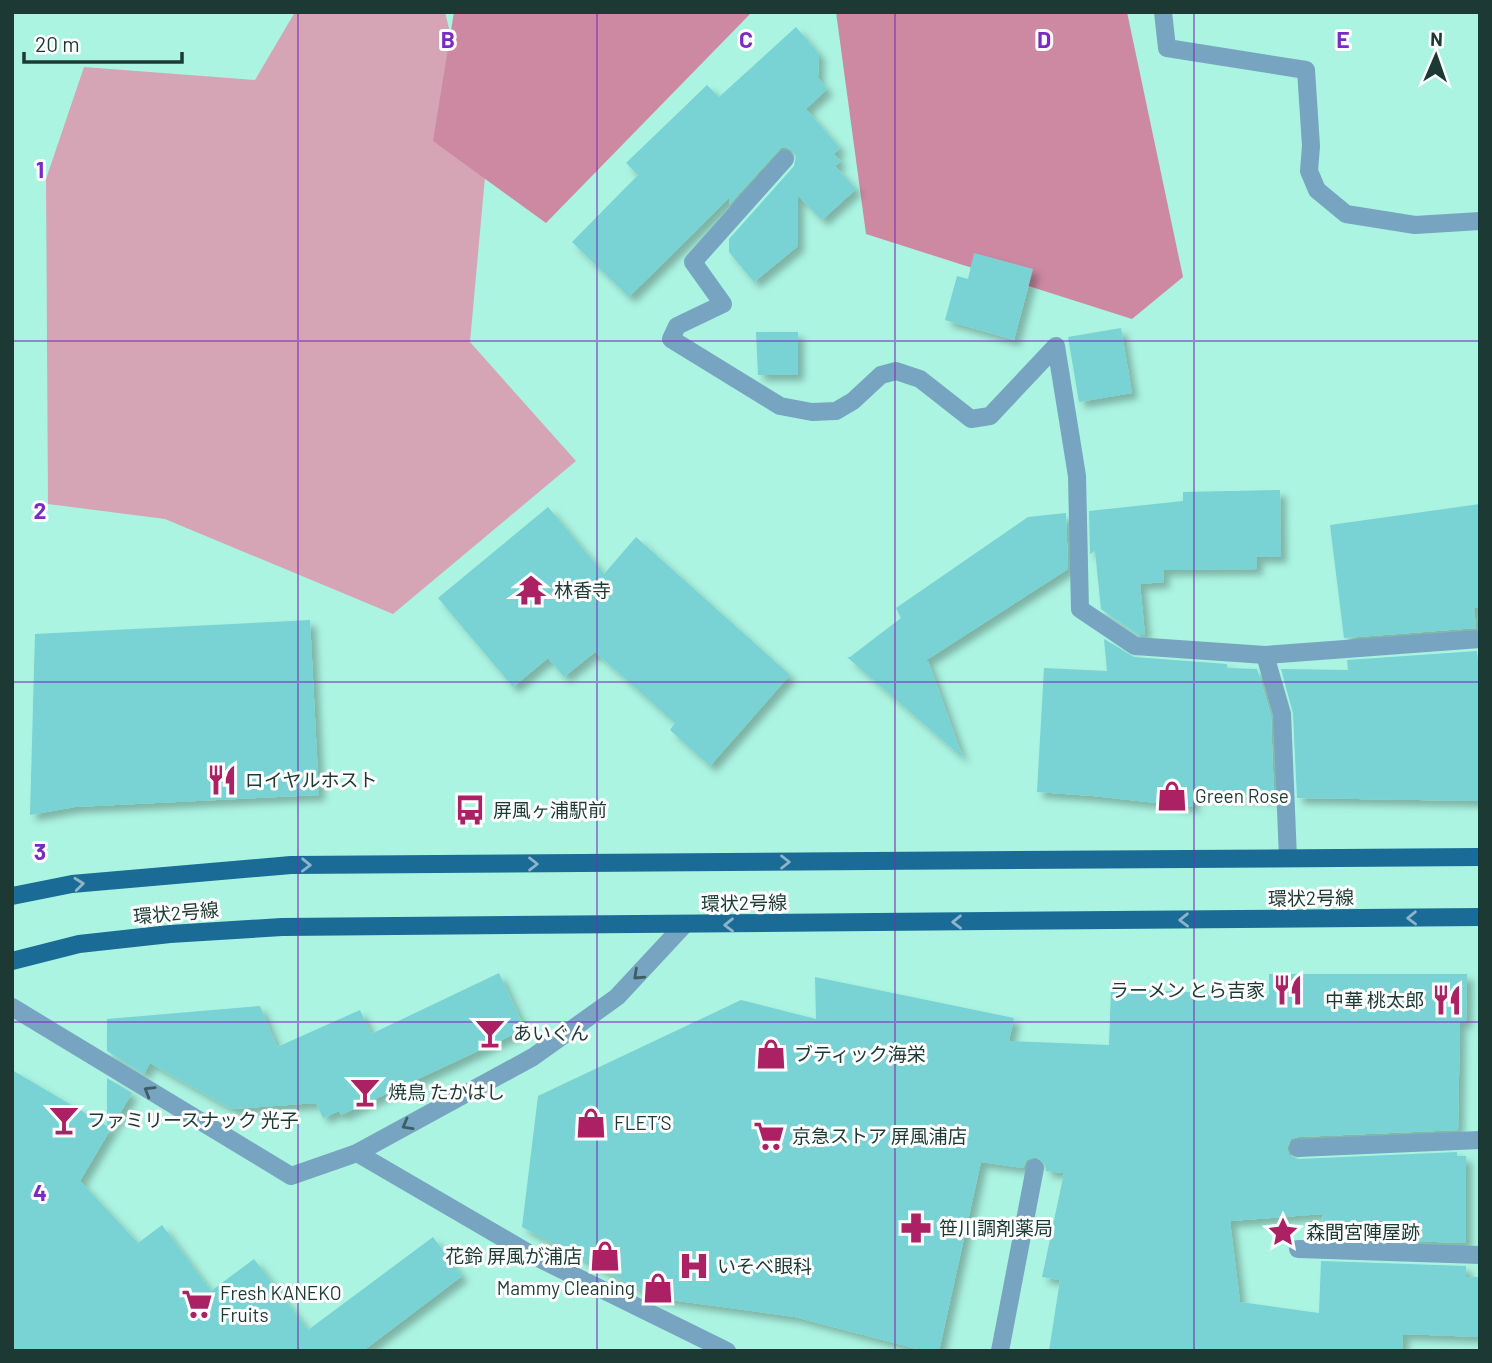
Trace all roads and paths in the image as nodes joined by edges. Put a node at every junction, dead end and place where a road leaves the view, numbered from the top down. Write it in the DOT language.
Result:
graph roads {
  1 [pos="1163,12"];
  2 [pos="785,159"];
  3 [pos="1480,220"];
  4 [pos="1480,639"];
  5 [pos="1265,655"];
  6 [pos="1480,857"];
  7 [pos="1288,858"];
  8 [pos="12,896"];
  9 [pos="1479,917"];
  10 [pos="684,925"];
  11 [pos="1480,925"];
  12 [pos="12,961"];
  13 [pos="12,1007"];
  14 [pos="1480,1140"];
  15 [pos="1298,1148"];
  16 [pos="357,1153"];
  17 [pos="1035,1168"];
  18 [pos="1298,1249"];
  19 [pos="1480,1255"];
  20 [pos="727,1351"];
  21 [pos="1000,1351"];
  1 -- 3 [label="street"];
  2 -- 5 [label="street"];
  4 -- 5 [label="street"];
  5 -- 7 [label="street"];
  6 -- 7 [label="main road, 環状2号線"];
  8 -- 7 [label="main road, 環状2号線, one-way"];
  9 -- 10 [label="main road, 環状2号線, one-way"];
  9 -- 11 [label="street"];
  10 -- 12 [label="main road, 環状2号線"];
  10 -- 16 [label="street, one-way"];
  16 -- 13 [label="street, one-way"];
  14 -- 15 [label="street"];
  16 -- 20 [label="street"];
  17 -- 21 [label="street"];
  18 -- 19 [label="street"];
}
